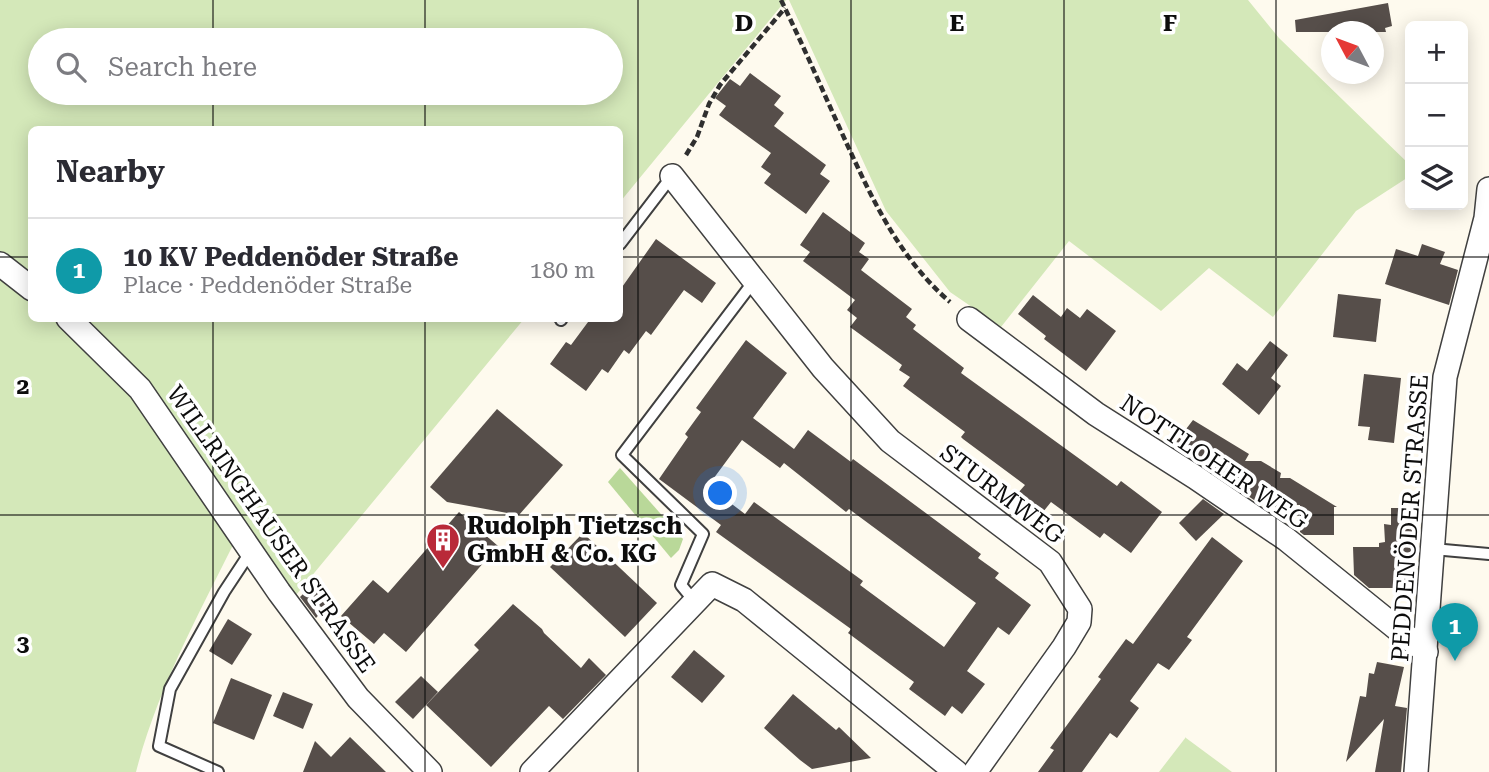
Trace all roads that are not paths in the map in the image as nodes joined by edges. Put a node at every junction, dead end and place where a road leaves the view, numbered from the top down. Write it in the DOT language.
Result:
graph roads {
  1 [pos="672,176"];
  2 [pos="1489,189"];
  3 [pos="623,240"];
  4 [pos="0,264"];
  5 [pos="754,281"];
  6 [pos="28,286"];
  7 [pos="969,319"];
  8 [pos="72,322"];
  9 [pos="1433,549"];
  10 [pos="251,551"];
  11 [pos="1489,554"];
  12 [pos="695,602"];
  13 [pos="1426,652"];
  14 [pos="218,772"];
  15 [pos="430,772"];
  16 [pos="532,772"];
  17 [pos="956,772"];
  18 [pos="975,772"];
  19 [pos="1416,772"];
  1 -- 3 [label="lane"];
  1 -- 5 [label="street, STURMWEG"];
  2 -- 9 [label="street, PEDDENÖDER STRASSE"];
  4 -- 6 [label="street"];
  5 -- 12 [label="lane"];
  5 -- 18 [label="street, STURMWEG"];
  7 -- 13 [label="street, NOTTLOHER WEG"];
  8 -- 10 [label="street, WILLRINGHAUSER STRASSE"];
  9 -- 11 [label="lane"];
  9 -- 13 [label="street, PEDDENÖDER STRASSE"];
  10 -- 14 [label="lane"];
  10 -- 15 [label="street, WILLRINGHAUSER STRASSE"];
  12 -- 16 [label="street"];
  12 -- 17 [label="street"];
  13 -- 19 [label="street, PEDDENÖDER STRASSE"];
}
